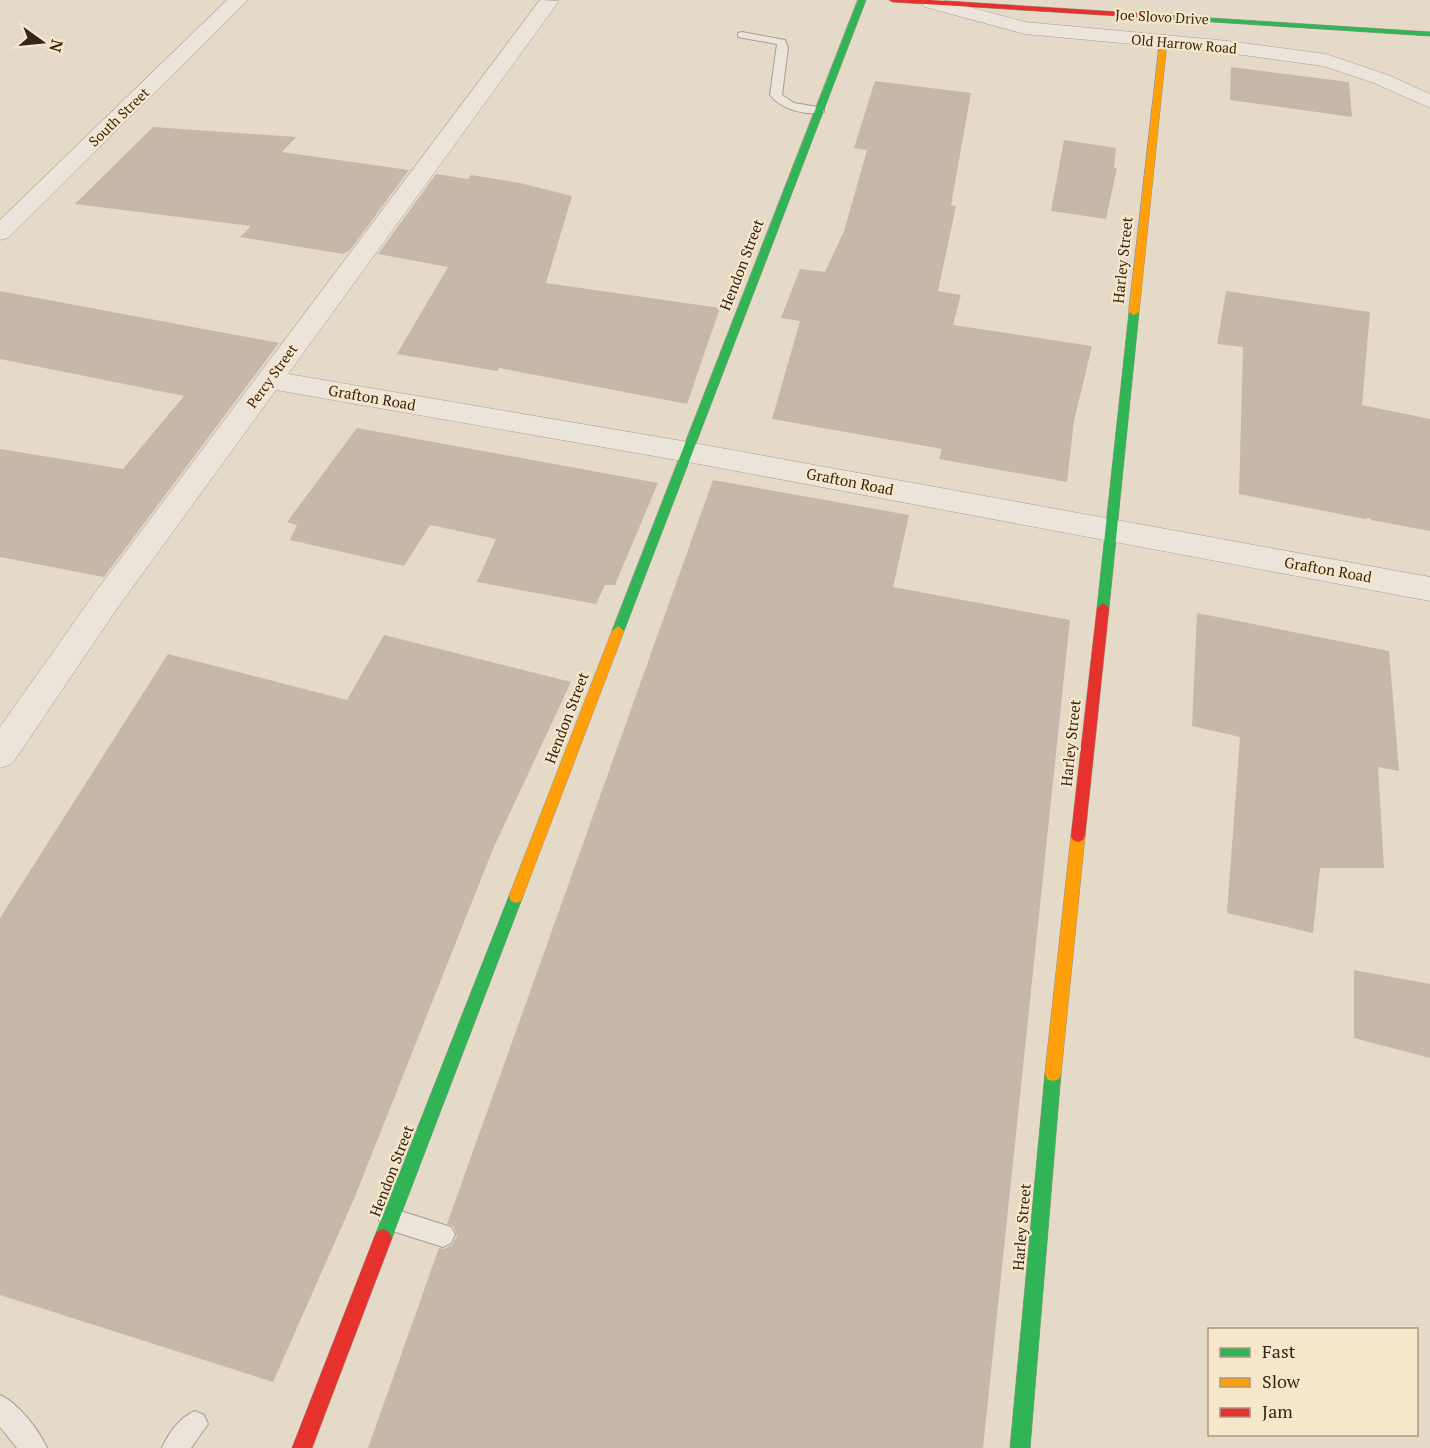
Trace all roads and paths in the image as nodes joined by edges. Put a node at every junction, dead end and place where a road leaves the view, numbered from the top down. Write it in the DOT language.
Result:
graph roads {
  1 [pos="238,0"];
  2 [pos="862,0"];
  3 [pos="893,0"];
  4 [pos="549,1"];
  5 [pos="932,3"];
  6 [pos="1430,34"];
  7 [pos="742,35"];
  8 [pos="1163,42"];
  9 [pos="1430,102"];
  10 [pos="820,110"];
  11 [pos="0,233"];
  12 [pos="270,380"];
  13 [pos="688,452"];
  14 [pos="1111,531"];
  15 [pos="1430,589"];
  16 [pos="0,754"];
  17 [pos="391,1220"];
  18 [pos="443,1235"];
  19 [pos="0,1407"];
  20 [pos="195,1424"];
  21 [pos="34,1448"];
  22 [pos="175,1448"];
  23 [pos="302,1448"];
  24 [pos="1020,1448"];
  1 -- 11 [label="street, South Street"];
  2 -- 10 [label="street, Hendon Street"];
  3 -- 5 [label="street, Joe Slovo Drive"];
  4 -- 12 [label="street, Percy Street"];
  5 -- 6 [label="street, Joe Slovo Drive"];
  5 -- 8 [label="street, Old Harrow Road"];
  7 -- 10 [label="lane"];
  8 -- 9 [label="street, Old Harrow Road"];
  8 -- 14 [label="street, Harley Street"];
  10 -- 13 [label="street, Hendon Street"];
  12 -- 13 [label="street, Grafton Road"];
  12 -- 16 [label="street, Percy Street"];
  13 -- 14 [label="street, Grafton Road"];
  13 -- 17 [label="street, Hendon Street"];
  14 -- 15 [label="street, Grafton Road"];
  14 -- 24 [label="street, Harley Street"];
  17 -- 18 [label="lane"];
  17 -- 23 [label="street, Hendon Street"];
  19 -- 21 [label="lane"];
  20 -- 22 [label="lane"];
}
